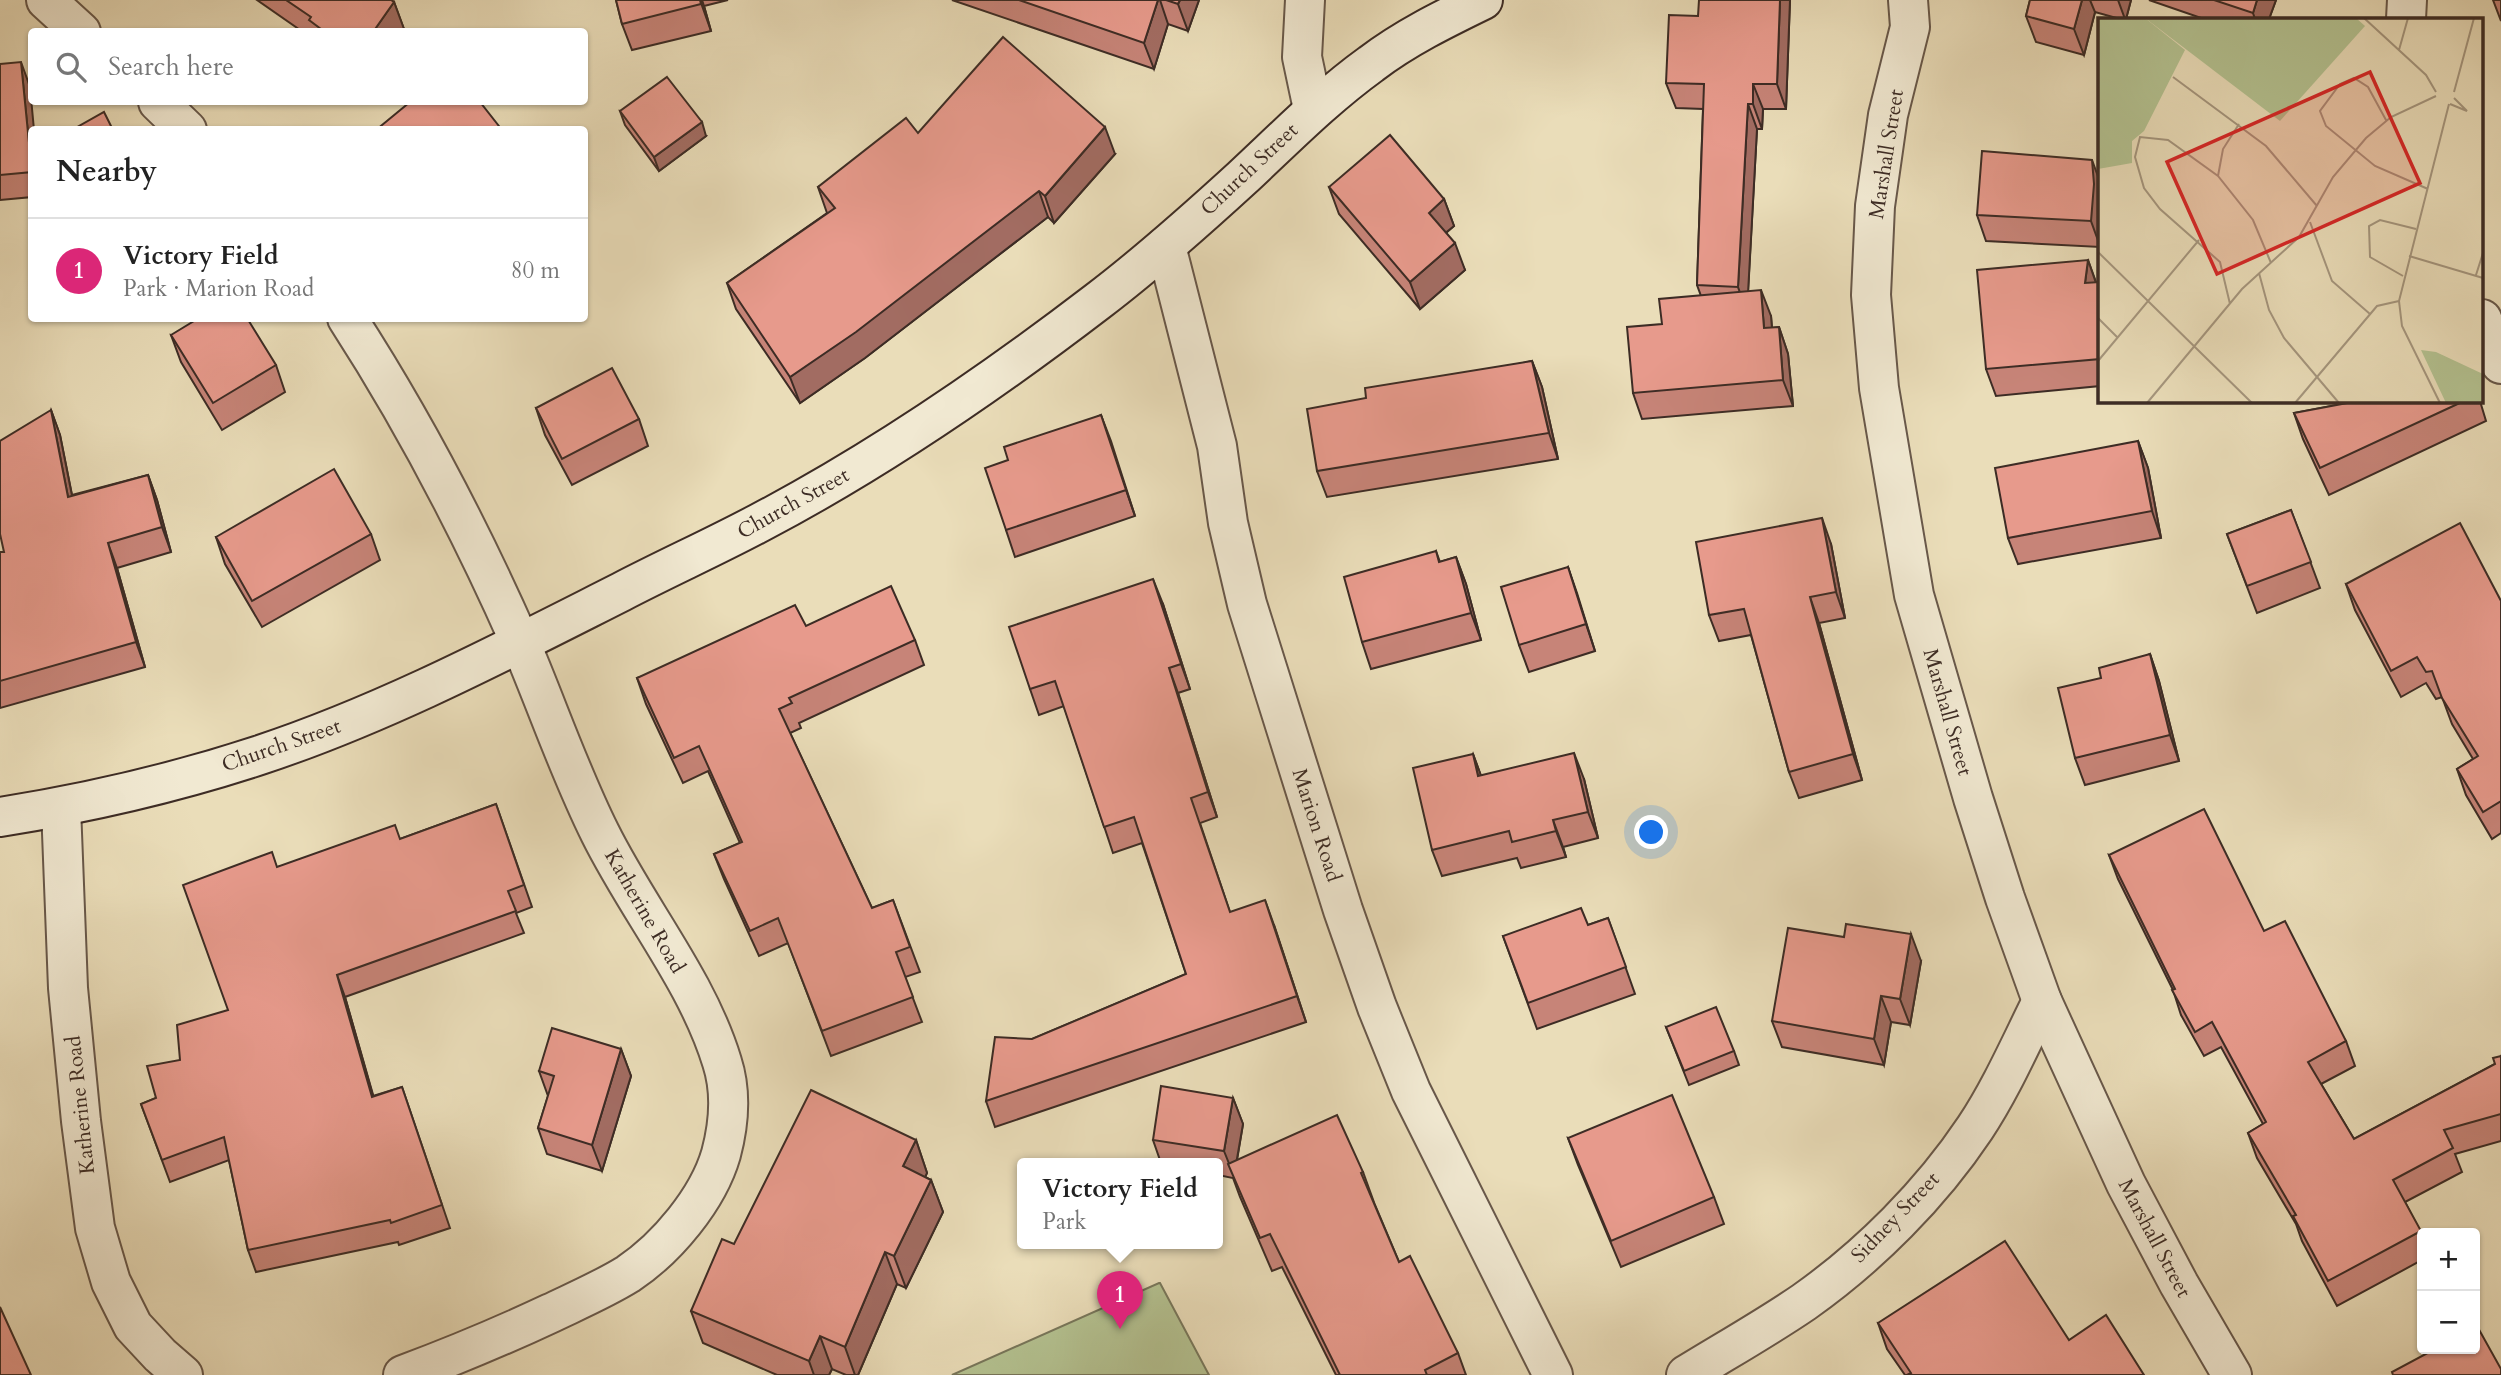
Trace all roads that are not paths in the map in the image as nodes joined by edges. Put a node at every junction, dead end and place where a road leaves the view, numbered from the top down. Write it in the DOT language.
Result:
graph roads {
  1 [pos="46,0"];
  2 [pos="1305,0"];
  3 [pos="1483,0"];
  4 [pos="1908,0"];
  5 [pos="2407,0"];
  6 [pos="2406,18"];
  7 [pos="77,28"];
  8 [pos="161,105"];
  9 [pos="1313,109"];
  10 [pos="183,126"];
  11 [pos="1166,246"];
  12 [pos="350,322"];
  13 [pos="2484,324"];
  14 [pos="2501,364"];
  15 [pos="520,643"];
  16 [pos="61,807"];
  17 [pos="0,817"];
  18 [pos="2042,1001"];
  19 [pos="183,1375"];
  20 [pos="403,1375"];
  21 [pos="1553,1375"];
  22 [pos="1686,1375"];
  23 [pos="2232,1375"];
  1 -- 7 [label="street"];
  2 -- 9 [label="street"];
  3 -- 9 [label="street, Church Street"];
  4 -- 18 [label="street, Marshall Street"];
  5 -- 6 [label="street"];
  8 -- 10 [label="street"];
  9 -- 11 [label="street, Church Street"];
  11 -- 15 [label="street, Church Street"];
  11 -- 21 [label="street, Marion Road"];
  12 -- 15 [label="street, Katherine Road"];
  13 -- 14 [label="street"];
  15 -- 16 [label="street, Church Street"];
  15 -- 20 [label="street, Katherine Road"];
  16 -- 17 [label="street, Church Street"];
  16 -- 19 [label="street, Katherine Road"];
  18 -- 22 [label="street, Sidney Street"];
  18 -- 23 [label="street, Marshall Street"];
}
